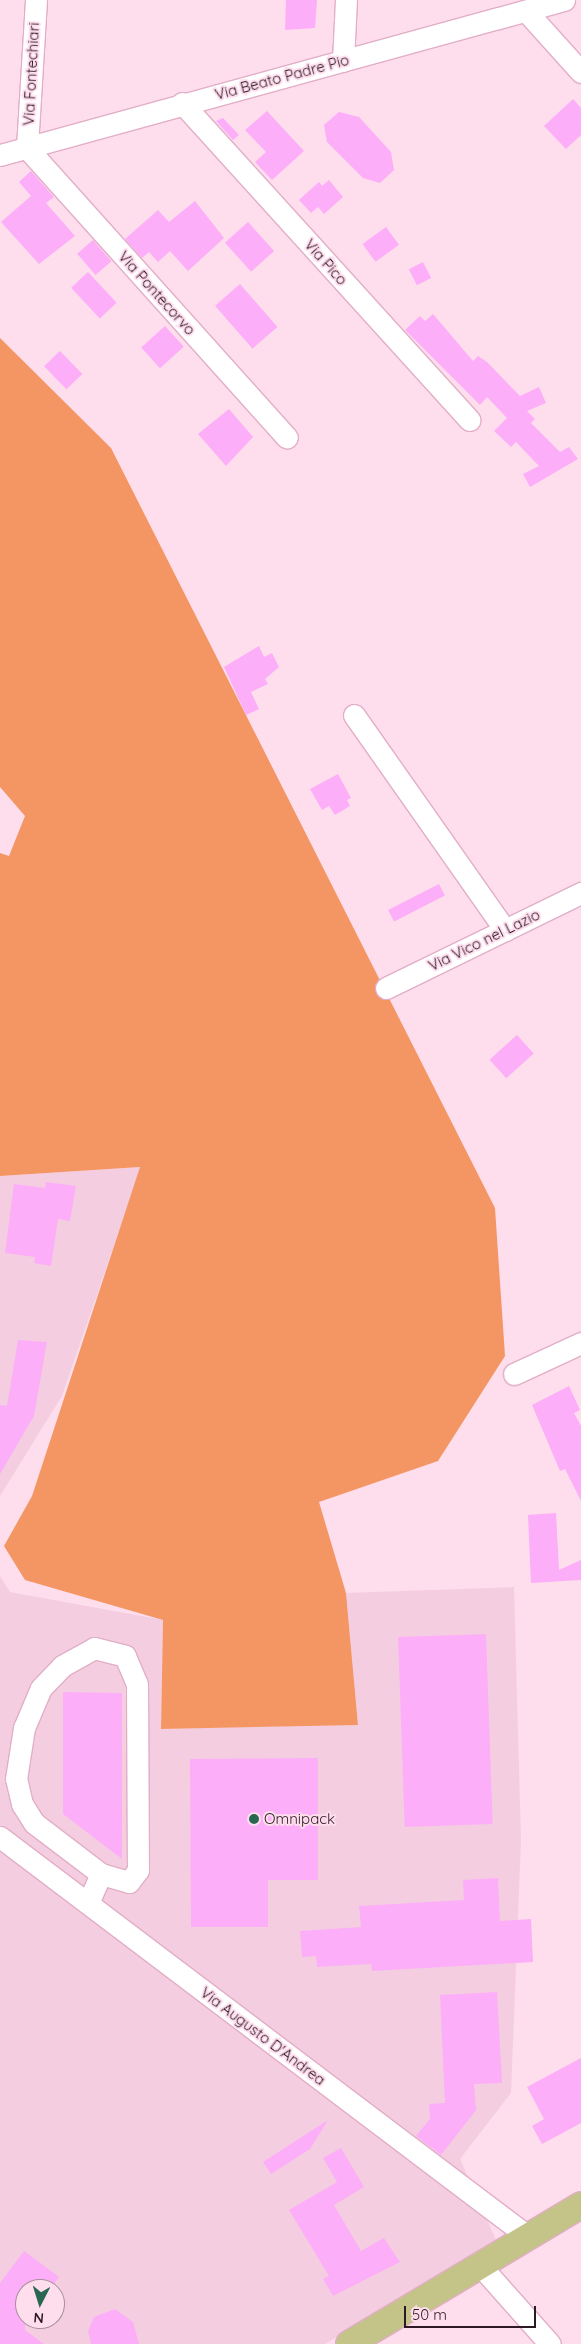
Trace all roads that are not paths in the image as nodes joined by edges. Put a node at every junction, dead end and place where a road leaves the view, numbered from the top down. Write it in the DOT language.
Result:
graph roads {
  1 [pos="36,0"];
  2 [pos="346,0"];
  3 [pos="564,0"];
  4 [pos="526,11"];
  5 [pos="343,61"];
  6 [pos="581,72"];
  7 [pos="182,103"];
  8 [pos="27,148"];
  9 [pos="0,155"];
  10 [pos="469,420"];
  11 [pos="287,438"];
  12 [pos="354,715"];
  13 [pos="581,893"];
  14 [pos="505,930"];
  15 [pos="386,988"];
  16 [pos="581,1343"];
  17 [pos="514,1374"];
  18 [pos="0,1837"];
  19 [pos="101,1874"];
  20 [pos="88,1903"];
  21 [pos="581,2205"];
  22 [pos="526,2235"];
  23 [pos="478,2263"];
  24 [pos="349,2344"];
  25 [pos="550,2344"];
  1 -- 8 [label="street, Via Fontechiari"];
  2 -- 5 [label="street"];
  3 -- 4 [label="street, Via Beato Padre Pio"];
  4 -- 5 [label="street, Via Beato Padre Pio"];
  4 -- 6 [label="street"];
  5 -- 7 [label="street, Via Beato Padre Pio"];
  7 -- 8 [label="street, Via Beato Padre Pio"];
  7 -- 10 [label="street, Via Pico"];
  8 -- 9 [label="street, Via Beato Padre Pio"];
  8 -- 11 [label="street, Via Pontecorvo"];
  12 -- 14 [label="street"];
  13 -- 14 [label="street, Via Vico nel Lazio"];
  14 -- 15 [label="street, Via Vico nel Lazio"];
  16 -- 17 [label="street"];
  18 -- 20 [label="street, Via Augusto D'Andrea"];
  19 -- 19 [label="street"];
  19 -- 20 [label="street"];
  20 -- 22 [label="street, Via Augusto D'Andrea"];
  21 -- 22 [label="main road"];
  22 -- 23 [label="main road"];
  23 -- 24 [label="main road"];
  23 -- 25 [label="street"];
}
